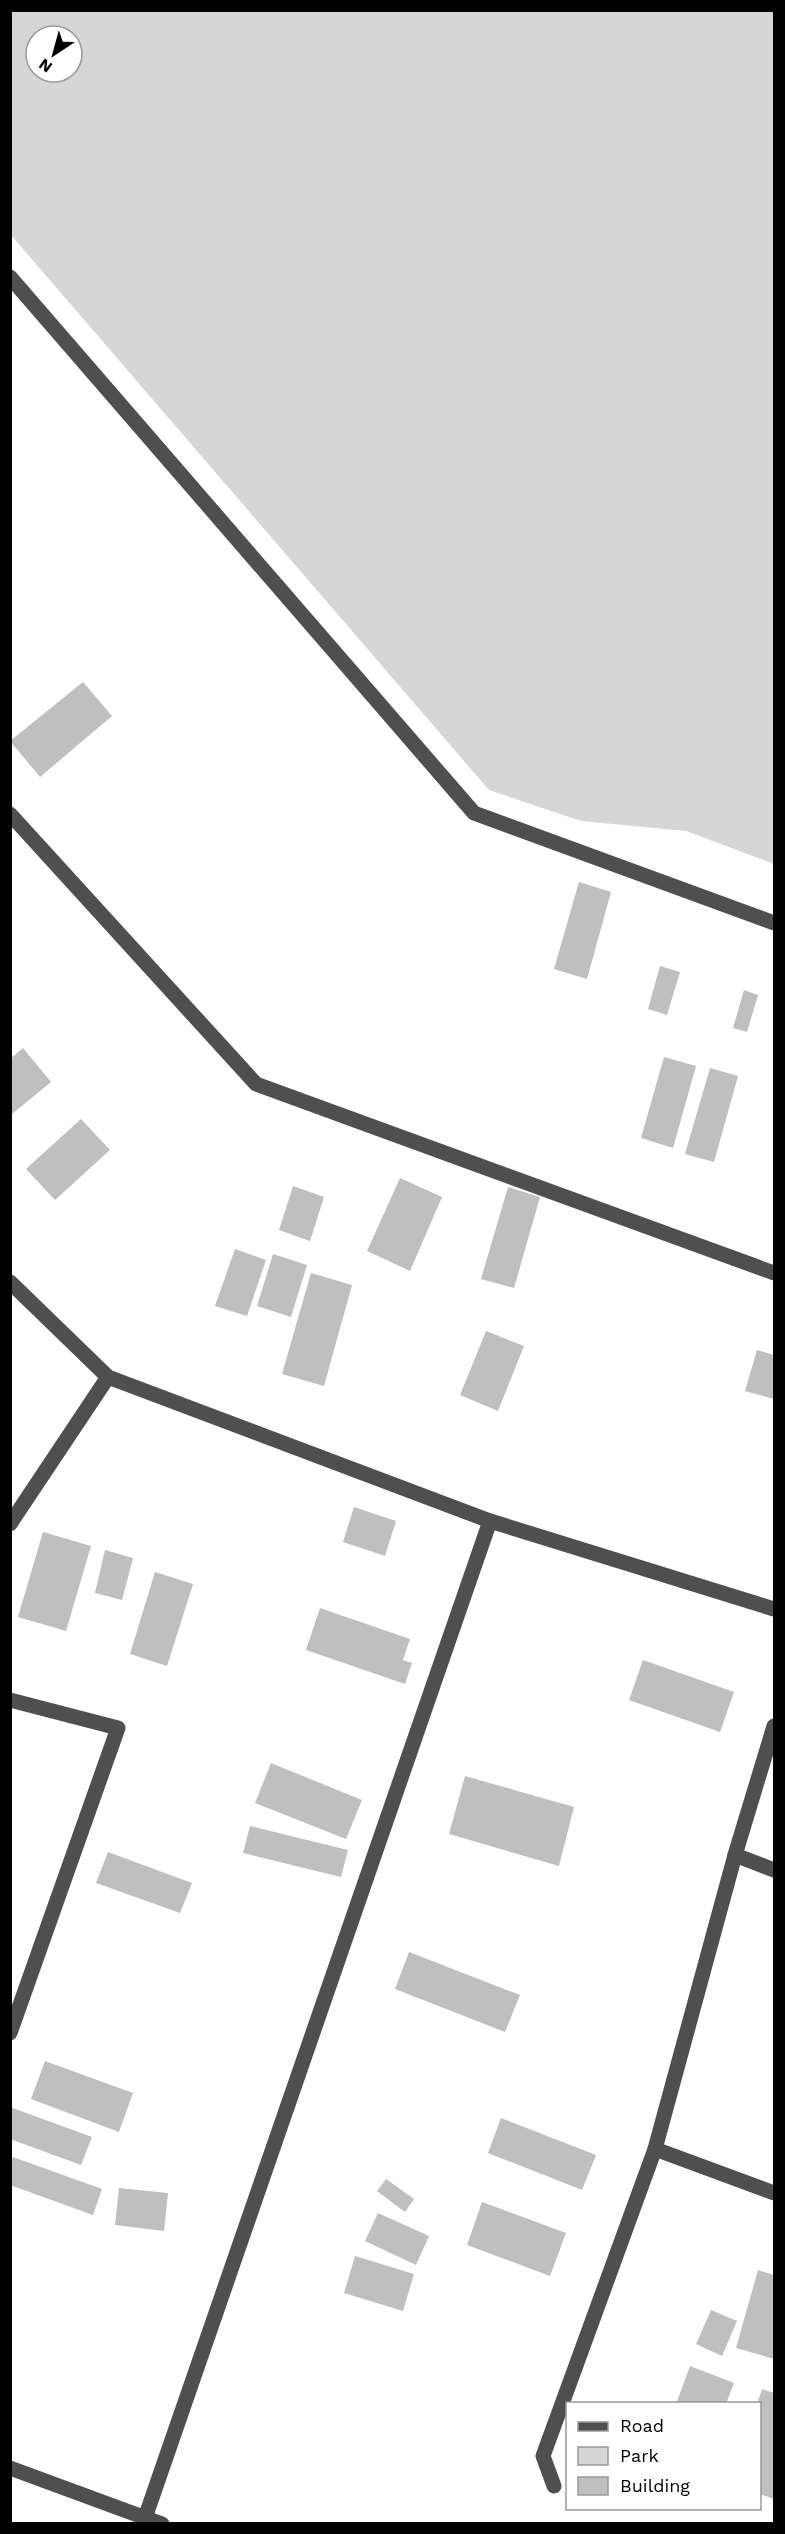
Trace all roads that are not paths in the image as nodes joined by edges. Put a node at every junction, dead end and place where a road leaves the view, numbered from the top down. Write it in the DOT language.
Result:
graph roads {
  1 [pos="10,277"];
  2 [pos="10,814"];
  3 [pos="774,923"];
  4 [pos="774,1273"];
  5 [pos="10,1282"];
  6 [pos="108,1377"];
  7 [pos="490,1521"];
  8 [pos="10,1524"];
  9 [pos="774,1609"];
  10 [pos="10,1700"];
  11 [pos="774,1726"];
  12 [pos="735,1855"];
  13 [pos="774,1870"];
  14 [pos="10,2032"];
  15 [pos="655,2149"];
  16 [pos="774,2193"];
  17 [pos="10,2468"];
  18 [pos="554,2486"];
  19 [pos="145,2518"];
  20 [pos="162,2523"];
  1 -- 3 [label="street"];
  2 -- 4 [label="street"];
  5 -- 6 [label="street"];
  6 -- 7 [label="street"];
  6 -- 8 [label="street"];
  7 -- 9 [label="street"];
  7 -- 19 [label="street"];
  10 -- 14 [label="street"];
  11 -- 12 [label="street"];
  12 -- 13 [label="street"];
  12 -- 15 [label="street"];
  15 -- 16 [label="street"];
  15 -- 18 [label="street"];
  17 -- 19 [label="street"];
  19 -- 20 [label="street"];
}
